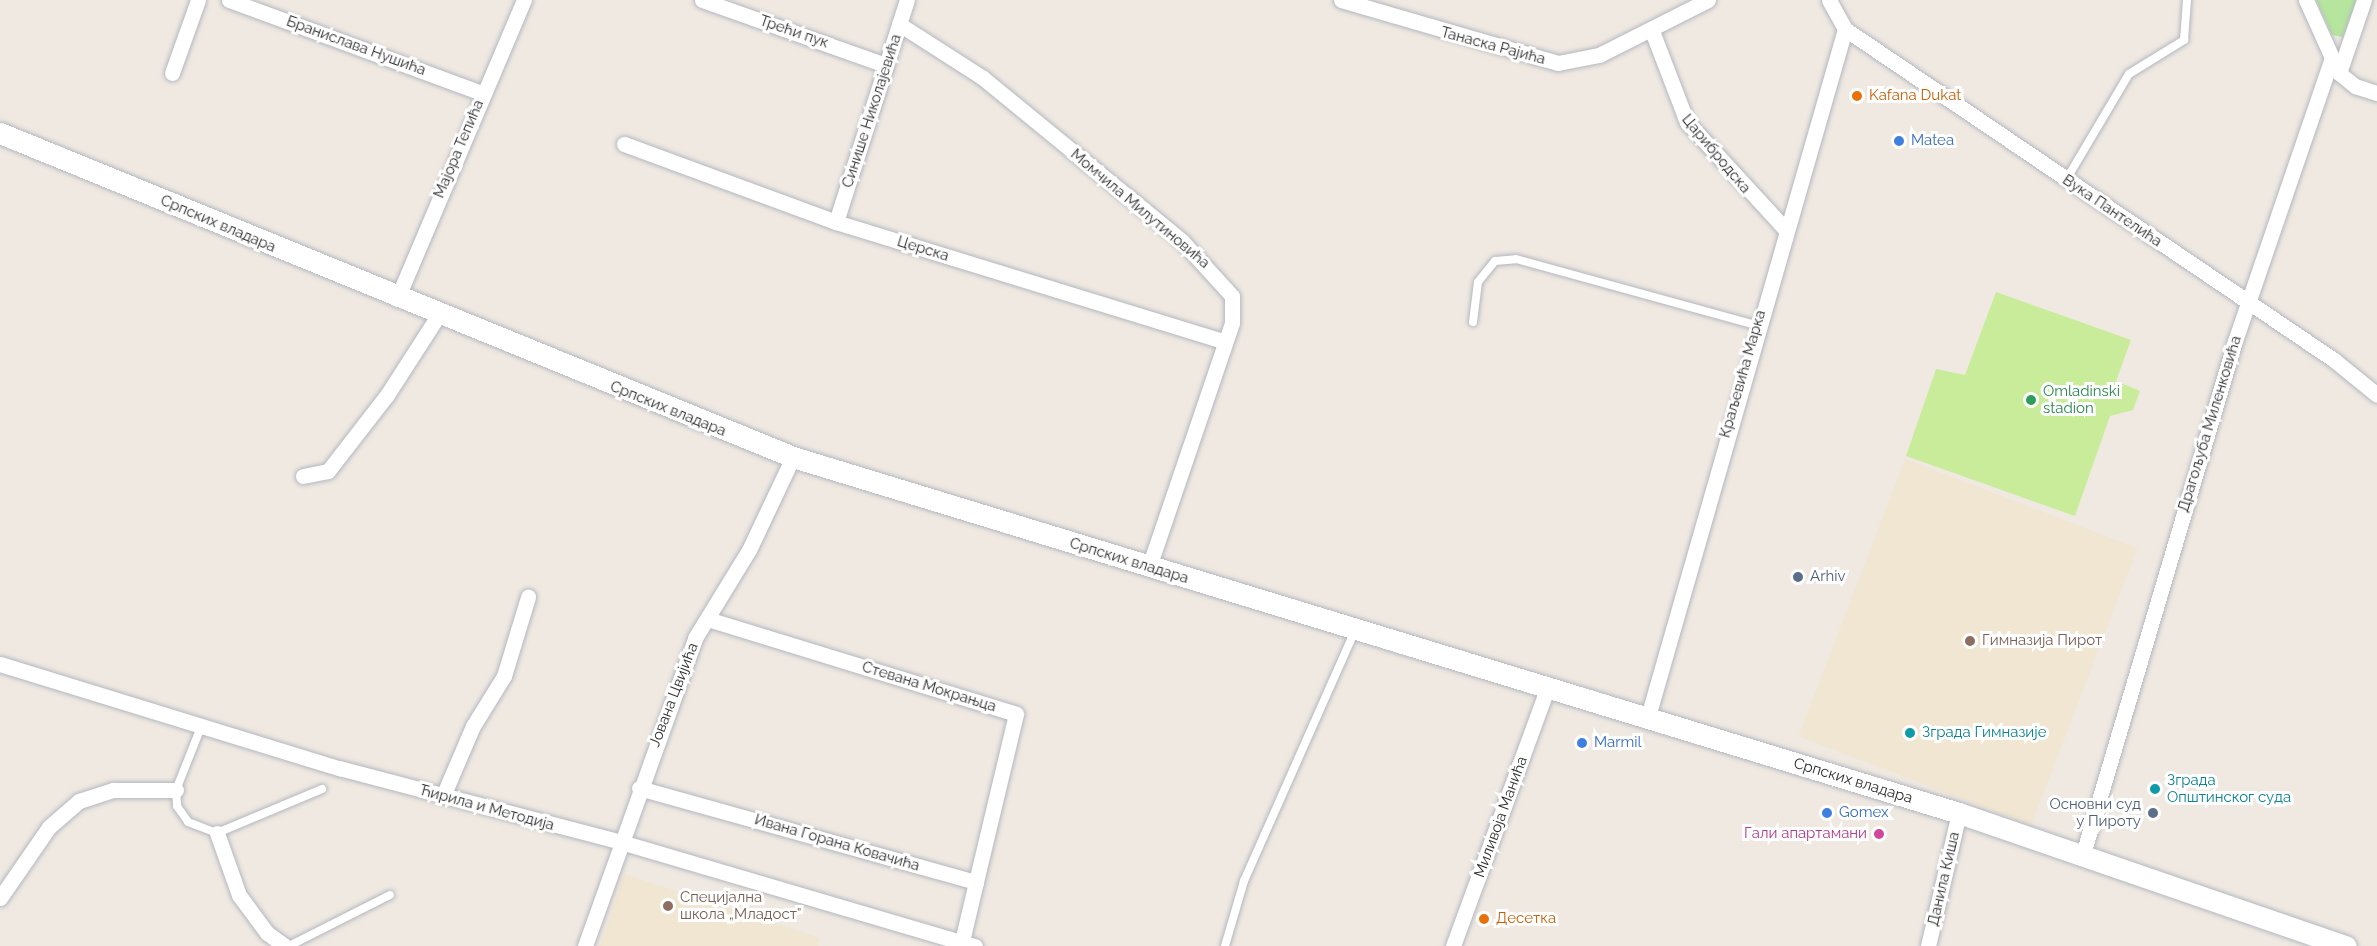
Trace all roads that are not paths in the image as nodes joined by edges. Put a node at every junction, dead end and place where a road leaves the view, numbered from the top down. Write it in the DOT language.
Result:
graph roads {
  1 [pos="198,0"];
  2 [pos="229,0"];
  3 [pos="524,0"];
  4 [pos="702,0"];
  5 [pos="907,0"];
  6 [pos="1341,0"];
  7 [pos="1708,0"];
  8 [pos="1829,0"];
  9 [pos="2187,0"];
  10 [pos="2306,0"];
  11 [pos="2364,0"];
  12 [pos="899,24"];
  13 [pos="1845,29"];
  14 [pos="1652,31"];
  15 [pos="886,65"];
  16 [pos="2335,67"];
  17 [pos="172,73"];
  18 [pos="483,93"];
  19 [pos="2377,93"];
  20 [pos="0,133"];
  21 [pos="624,144"];
  22 [pos="2066,180"];
  23 [pos="836,222"];
  24 [pos="1786,230"];
  25 [pos="397,299"];
  26 [pos="2249,305"];
  27 [pos="438,316"];
  28 [pos="1473,322"];
  29 [pos="1756,325"];
  30 [pos="1225,342"];
  31 [pos="2377,396"];
  32 [pos="793,457"];
  33 [pos="303,476"];
  34 [pos="1149,567"];
  35 [pos="528,597"];
  36 [pos="711,620"];
  37 [pos="1355,631"];
  38 [pos="0,664"];
  39 [pos="1548,687"];
  40 [pos="1647,720"];
  41 [pos="201,726"];
  42 [pos="639,788"];
  43 [pos="322,789"];
  44 [pos="176,790"];
  45 [pos="442,796"];
  46 [pos="1959,813"];
  47 [pos="217,833"];
  48 [pos="621,842"];
  49 [pos="2083,854"];
  50 [pos="976,882"];
  51 [pos="390,895"];
  52 [pos="0,898"];
  53 [pos="968,944"];
  54 [pos="287,946"];
  55 [pos="585,946"];
  56 [pos="1225,946"];
  57 [pos="1453,946"];
  58 [pos="1928,946"];
  59 [pos="2346,946"];
  1 -- 17 [label="street"];
  2 -- 18 [label="street, Бранислава Нушића"];
  3 -- 18 [label="street, Мајора Тепића"];
  4 -- 15 [label="street, Трећи пук"];
  5 -- 12 [label="street, Синише Николајевића"];
  6 -- 14 [label="street, Танаска Рајића"];
  7 -- 14 [label="street, Танаска Рајића"];
  8 -- 13 [label="street"];
  9 -- 22 [label="lane"];
  10 -- 16 [label="street"];
  11 -- 16 [label="street, Драгољуба Миленковића"];
  12 -- 15 [label="street, Синише Николајевића"];
  12 -- 30 [label="street, Момчила Милутиновића"];
  13 -- 22 [label="street, Вука Пантелића"];
  13 -- 24 [label="street, Краљевића Марка"];
  14 -- 24 [label="street, Царибродска"];
  15 -- 23 [label="street, Синише Николајевића"];
  16 -- 19 [label="street"];
  16 -- 26 [label="street, Драгољуба Миленковића"];
  18 -- 25 [label="street, Мајора Тепића"];
  20 -- 25 [label="main road, Српских владара"];
  21 -- 23 [label="street, Церска"];
  22 -- 26 [label="street, Вука Пантелића"];
  23 -- 30 [label="street, Церска"];
  24 -- 29 [label="street, Краљевића Марка"];
  25 -- 27 [label="main road, Српских владара"];
  26 -- 31 [label="street, Вука Пантелића"];
  26 -- 49 [label="street, Драгољуба Миленковића"];
  27 -- 32 [label="main road, Српских владара"];
  27 -- 33 [label="street"];
  28 -- 29 [label="lane"];
  29 -- 40 [label="street, Краљевића Марка"];
  30 -- 34 [label="street, Момчила Милутиновића"];
  32 -- 34 [label="main road, Српских владара"];
  32 -- 36 [label="street, Јована Цвијића"];
  34 -- 37 [label="main road, Српских владара"];
  35 -- 45 [label="street"];
  36 -- 42 [label="street, Јована Цвијића"];
  36 -- 50 [label="street, Стевана Мокрањца"];
  37 -- 39 [label="main road, Српских владара"];
  37 -- 56 [label="lane"];
  38 -- 41 [label="street, Ћирила и Методија"];
  39 -- 40 [label="main road, Српских владара"];
  39 -- 57 [label="street, Миливоја Манића"];
  40 -- 46 [label="main road, Српских владара"];
  41 -- 44 [label="lane"];
  41 -- 45 [label="street, Ћирила и Методија"];
  42 -- 48 [label="street, Јована Цвијића"];
  42 -- 50 [label="street, Ивана Горана Ковачића"];
  43 -- 47 [label="lane"];
  44 -- 47 [label="lane"];
  44 -- 52 [label="street"];
  45 -- 48 [label="street, Ћирила и Методија"];
  46 -- 49 [label="main road, Српских владара"];
  46 -- 58 [label="street, Данила Киша"];
  47 -- 54 [label="street"];
  48 -- 53 [label="street, Ћирила и Методија"];
  48 -- 55 [label="street, Јована Цвијића"];
  49 -- 59 [label="main road, Српских владара"];
  50 -- 53 [label="street"];
  51 -- 54 [label="lane"];
}
